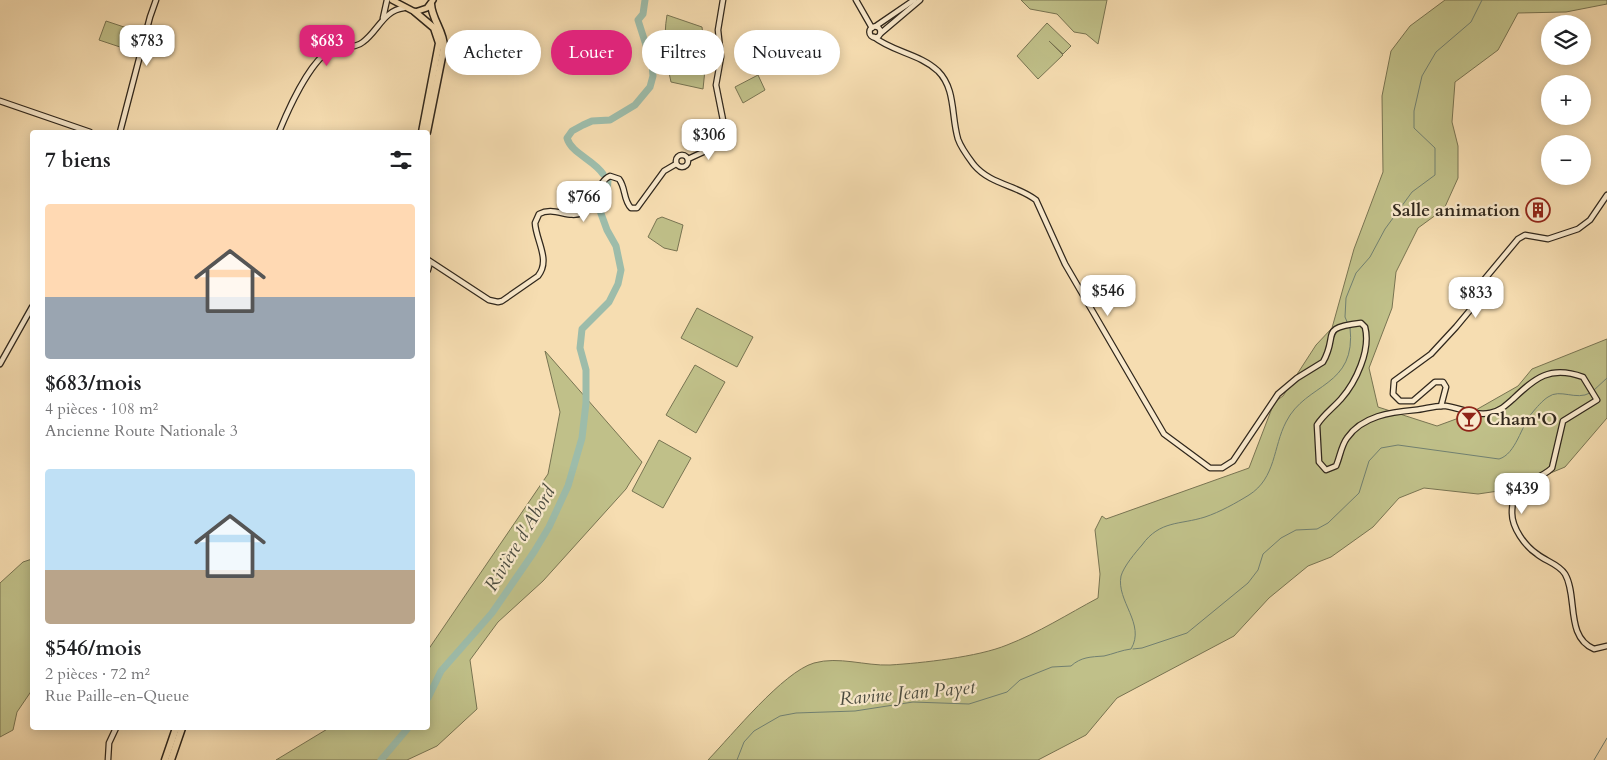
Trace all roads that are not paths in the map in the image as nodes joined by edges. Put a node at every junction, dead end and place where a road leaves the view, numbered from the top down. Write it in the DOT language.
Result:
graph roads {
  1 [pos="156,0"];
  2 [pos="387,0"];
  3 [pos="392,0"];
  4 [pos="723,0"];
  5 [pos="856,0"];
  6 [pos="914,0"];
  7 [pos="920,0"];
  8 [pos="432,2"];
  9 [pos="404,8"];
  10 [pos="415,12"];
  11 [pos="383,20"];
  12 [pos="874,27"];
  13 [pos="880,33"];
  14 [pos="874,37"];
  15 [pos="886,45"];
  16 [pos="0,101"];
  17 [pos="85,130"];
  18 [pos="121,130"];
  19 [pos="280,130"];
  20 [pos="421,130"];
  21 [pos="427,130"];
  22 [pos="688,159"];
  23 [pos="676,164"];
  24 [pos="1607,195"];
  25 [pos="430,262"];
  26 [pos="438,268"];
  27 [pos="430,270"];
  28 [pos="30,311"];
  29 [pos="0,364"];
  30 [pos="1441,406"];
  31 [pos="1607,646"];
  32 [pos="115,730"];
  33 [pos="175,730"];
  34 [pos="181,730"];
  35 [pos="108,760"];
  36 [pos="165,760"];
  37 [pos="171,760"];
  1 -- 18 [label="main road"];
  2 -- 11 [label="main road"];
  3 -- 9 [label="main road"];
  4 -- 22 [label="main road"];
  5 -- 12 [label="main road"];
  6 -- 12 [label="main road"];
  7 -- 13 [label="main road"];
  8 -- 10 [label="main road"];
  8 -- 21 [label="highway"];
  9 -- 10 [label="main road"];
  9 -- 11 [label="main road"];
  10 -- 20 [label="highway"];
  11 -- 19 [label="main road"];
  12 -- 13 [label="main road"];
  12 -- 14 [label="main road"];
  13 -- 14 [label="main road"];
  13 -- 15 [label="main road"];
  14 -- 15 [label="main road"];
  15 -- 30 [label="main road"];
  16 -- 17 [label="main road"];
  22 -- 23 [label="main road"];
  22 -- 23 [label="main road"];
  23 -- 26 [label="main road"];
  24 -- 30 [label="main road"];
  25 -- 26 [label="main road"];
  26 -- 27 [label="main road"];
  28 -- 29 [label="main road"];
  30 -- 31 [label="main road"];
  32 -- 35 [label="main road"];
  33 -- 36 [label="highway"];
  34 -- 37 [label="highway"];
}
